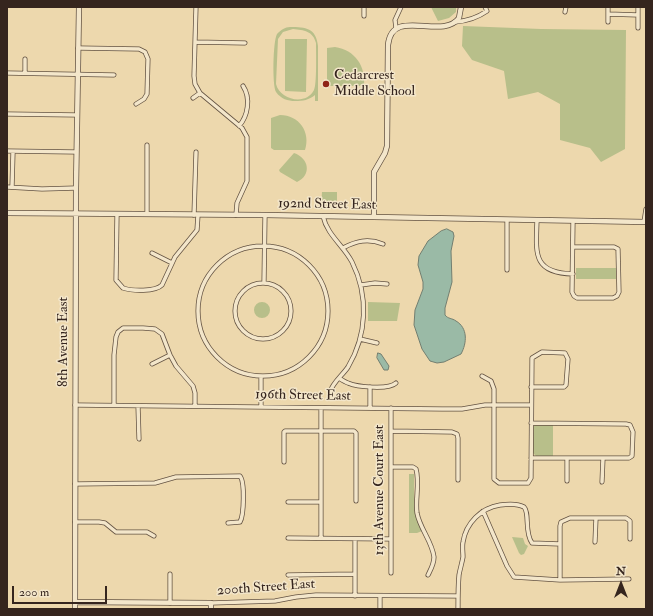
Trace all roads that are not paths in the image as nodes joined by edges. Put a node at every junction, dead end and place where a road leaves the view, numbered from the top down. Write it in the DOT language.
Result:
graph roads {
  1 [pos="79,7"];
  2 [pos="196,7"];
  3 [pos="364,7"];
  4 [pos="401,7"];
  5 [pos="461,7"];
  6 [pos="485,7"];
  7 [pos="566,7"];
  8 [pos="608,7"];
  9 [pos="638,7"];
  10 [pos="565,12"];
  11 [pos="608,14"];
  12 [pos="638,15"];
  13 [pos="364,16"];
  14 [pos="455,22"];
  15 [pos="608,22"];
  16 [pos="396,28"];
  17 [pos="638,28"];
  18 [pos="195,42"];
  19 [pos="245,43"];
  20 [pos="78,48"];
  21 [pos="25,59"];
  22 [pos="7,73"];
  23 [pos="25,73"];
  24 [pos="78,75"];
  25 [pos="114,75"];
  26 [pos="243,86"];
  27 [pos="200,93"];
  28 [pos="193,98"];
  29 [pos="136,104"];
  30 [pos="7,114"];
  31 [pos="77,115"];
  32 [pos="239,126"];
  33 [pos="148,145"];
  34 [pos="7,151"];
  35 [pos="13,152"];
  36 [pos="76,152"];
  37 [pos="196,152"];
  38 [pos="7,187"];
  39 [pos="12,187"];
  40 [pos="76,188"];
  41 [pos="646,209"];
  42 [pos="7,213"];
  43 [pos="76,214"];
  44 [pos="117,214"];
  45 [pos="147,214"];
  46 [pos="196,215"];
  47 [pos="236,215"];
  48 [pos="265,215"];
  49 [pos="323,216"];
  50 [pos="374,217"];
  51 [pos="506,220"];
  52 [pos="537,220"];
  53 [pos="573,221"];
  54 [pos="645,222"];
  55 [pos="383,244"];
  56 [pos="264,246"];
  57 [pos="573,247"];
  58 [pos="343,248"];
  59 [pos="152,253"];
  60 [pos="172,262"];
  61 [pos="507,270"];
  62 [pos="573,274"];
  63 [pos="264,282"];
  64 [pos="387,284"];
  65 [pos="361,285"];
  66 [pos="360,340"];
  67 [pos="377,343"];
  68 [pos="170,355"];
  69 [pos="152,364"];
  70 [pos="261,376"];
  71 [pos="482,376"];
  72 [pos="339,378"];
  73 [pos="396,383"];
  74 [pos="370,387"];
  75 [pos="531,387"];
  76 [pos="330,392"];
  77 [pos="75,405"];
  78 [pos="114,405"];
  79 [pos="494,405"];
  80 [pos="138,406"];
  81 [pos="195,406"];
  82 [pos="531,406"];
  83 [pos="260,407"];
  84 [pos="321,408"];
  85 [pos="370,408"];
  86 [pos="392,408"];
  87 [pos="531,423"];
  88 [pos="321,430"];
  89 [pos="392,431"];
  90 [pos="139,438"];
  91 [pos="531,458"];
  92 [pos="566,458"];
  93 [pos="603,458"];
  94 [pos="284,462"];
  95 [pos="392,466"];
  96 [pos="458,480"];
  97 [pos="567,481"];
  98 [pos="602,482"];
  99 [pos="75,484"];
  100 [pos="356,501"];
  101 [pos="288,502"];
  102 [pos="320,502"];
  103 [pos="483,511"];
  104 [pos="596,518"];
  105 [pos="75,522"];
  106 [pos="228,523"];
  107 [pos="154,536"];
  108 [pos="288,538"];
  109 [pos="321,538"];
  110 [pos="355,539"];
  111 [pos="391,539"];
  112 [pos="630,539"];
  113 [pos="595,542"];
  114 [pos="560,544"];
  115 [pos="391,573"];
  116 [pos="170,574"];
  117 [pos="355,574"];
  118 [pos="288,575"];
  119 [pos="428,575"];
  120 [pos="629,579"];
  121 [pos="560,580"];
  122 [pos="355,596"];
  123 [pos="380,596"];
  124 [pos="458,596"];
  125 [pos="75,602"];
  126 [pos="170,603"];
  127 [pos="211,603"];
  128 [pos="75,609"];
  129 [pos="211,609"];
  130 [pos="380,609"];
  131 [pos="458,609"];
  1 -- 20 [label="street, 8th Avenue East"];
  2 -- 18 [label="street"];
  3 -- 13 [label="street"];
  4 -- 16 [label="street"];
  5 -- 14 [label="street"];
  6 -- 14 [label="street"];
  7 -- 10 [label="street"];
  8 -- 11 [label="street"];
  9 -- 12 [label="street"];
  11 -- 12 [label="street"];
  11 -- 15 [label="street"];
  12 -- 17 [label="street"];
  14 -- 16 [label="street"];
  16 -- 50 [label="street"];
  18 -- 19 [label="street"];
  18 -- 27 [label="street"];
  20 -- 24 [label="street, 8th Avenue East"];
  20 -- 29 [label="street"];
  21 -- 23 [label="street"];
  22 -- 23 [label="street"];
  23 -- 24 [label="street"];
  24 -- 25 [label="street"];
  24 -- 31 [label="street, 8th Avenue East"];
  26 -- 32 [label="street"];
  27 -- 28 [label="street"];
  27 -- 32 [label="street"];
  30 -- 31 [label="street"];
  31 -- 36 [label="street, 8th Avenue East"];
  32 -- 47 [label="street"];
  33 -- 45 [label="street"];
  34 -- 35 [label="street"];
  35 -- 36 [label="street"];
  35 -- 39 [label="street"];
  36 -- 40 [label="street, 8th Avenue East"];
  37 -- 46 [label="street"];
  38 -- 39 [label="street"];
  39 -- 40 [label="street"];
  40 -- 43 [label="street, 8th Avenue East"];
  41 -- 54 [label="street"];
  42 -- 43 [label="street, 192nd Street East"];
  43 -- 44 [label="street, 192nd Street East"];
  43 -- 77 [label="street, 8th Avenue East"];
  44 -- 45 [label="street, 192nd Street East"];
  44 -- 60 [label="street"];
  45 -- 46 [label="street, 192nd Street East"];
  46 -- 47 [label="street, 192nd Street East"];
  46 -- 60 [label="street"];
  47 -- 48 [label="street, 192nd Street East"];
  48 -- 49 [label="street, 192nd Street East"];
  48 -- 56 [label="street"];
  49 -- 50 [label="street, 192nd Street East"];
  49 -- 58 [label="street"];
  50 -- 51 [label="street, 192nd Street East"];
  51 -- 52 [label="street, 192nd Street East"];
  51 -- 61 [label="street"];
  52 -- 53 [label="street, 192nd Street East"];
  52 -- 62 [label="street"];
  53 -- 54 [label="street, 192nd Street East"];
  53 -- 57 [label="street"];
  55 -- 58 [label="street"];
  56 -- 63 [label="street"];
  56 -- 70 [label="street"];
  56 -- 70 [label="street"];
  57 -- 62 [label="street"];
  57 -- 62 [label="street"];
  58 -- 65 [label="street"];
  59 -- 60 [label="street"];
  63 -- 63 [label="street"];
  64 -- 65 [label="street"];
  65 -- 66 [label="street"];
  66 -- 67 [label="street"];
  66 -- 72 [label="street"];
  68 -- 69 [label="street"];
  68 -- 78 [label="street"];
  68 -- 81 [label="street"];
  70 -- 83 [label="street"];
  71 -- 79 [label="street"];
  72 -- 74 [label="street"];
  72 -- 76 [label="street"];
  73 -- 74 [label="street"];
  74 -- 85 [label="street"];
  75 -- 75 [label="street"];
  75 -- 82 [label="street"];
  77 -- 78 [label="street, 196th Street East"];
  77 -- 99 [label="street, 8th Avenue East"];
  78 -- 80 [label="street, 196th Street East"];
  79 -- 82 [label="street, 196th Street East"];
  79 -- 86 [label="street, 196th Street East"];
  79 -- 91 [label="street"];
  80 -- 81 [label="street, 196th Street East"];
  80 -- 90 [label="street"];
  81 -- 83 [label="street, 196th Street East"];
  82 -- 87 [label="street"];
  83 -- 84 [label="street, 196th Street East"];
  84 -- 85 [label="street, 196th Street East"];
  84 -- 88 [label="street"];
  85 -- 86 [label="street, 196th Street East"];
  86 -- 89 [label="street, 13th Avenue Court East"];
  87 -- 91 [label="street"];
  87 -- 93 [label="street"];
  88 -- 94 [label="street"];
  88 -- 100 [label="street"];
  88 -- 102 [label="street"];
  89 -- 95 [label="street, 13th Avenue Court East"];
  89 -- 96 [label="street"];
  91 -- 92 [label="street"];
  92 -- 93 [label="street"];
  92 -- 97 [label="street"];
  93 -- 98 [label="street"];
  95 -- 111 [label="street, 13th Avenue Court East"];
  95 -- 119 [label="street"];
  99 -- 105 [label="street, 8th Avenue East"];
  99 -- 106 [label="street"];
  101 -- 102 [label="street"];
  102 -- 109 [label="street"];
  103 -- 114 [label="street"];
  103 -- 121 [label="street"];
  103 -- 124 [label="street"];
  104 -- 112 [label="street"];
  104 -- 113 [label="street"];
  104 -- 114 [label="street"];
  105 -- 107 [label="street"];
  105 -- 125 [label="street, 8th Avenue East"];
  108 -- 109 [label="street"];
  109 -- 110 [label="street"];
  110 -- 111 [label="street"];
  110 -- 117 [label="street"];
  111 -- 115 [label="street, 13th Avenue Court East"];
  114 -- 121 [label="street"];
  116 -- 126 [label="street"];
  117 -- 118 [label="street"];
  117 -- 122 [label="street"];
  120 -- 121 [label="street"];
  122 -- 123 [label="street, 200th Street East"];
  122 -- 127 [label="street, 200th Street East"];
  123 -- 124 [label="street, 200th Street East"];
  123 -- 130 [label="street"];
  124 -- 131 [label="street"];
  125 -- 126 [label="street, 200th Street East"];
  125 -- 128 [label="street, 8th Avenue East"];
  126 -- 127 [label="street, 200th Street East"];
  127 -- 129 [label="street"];
}
